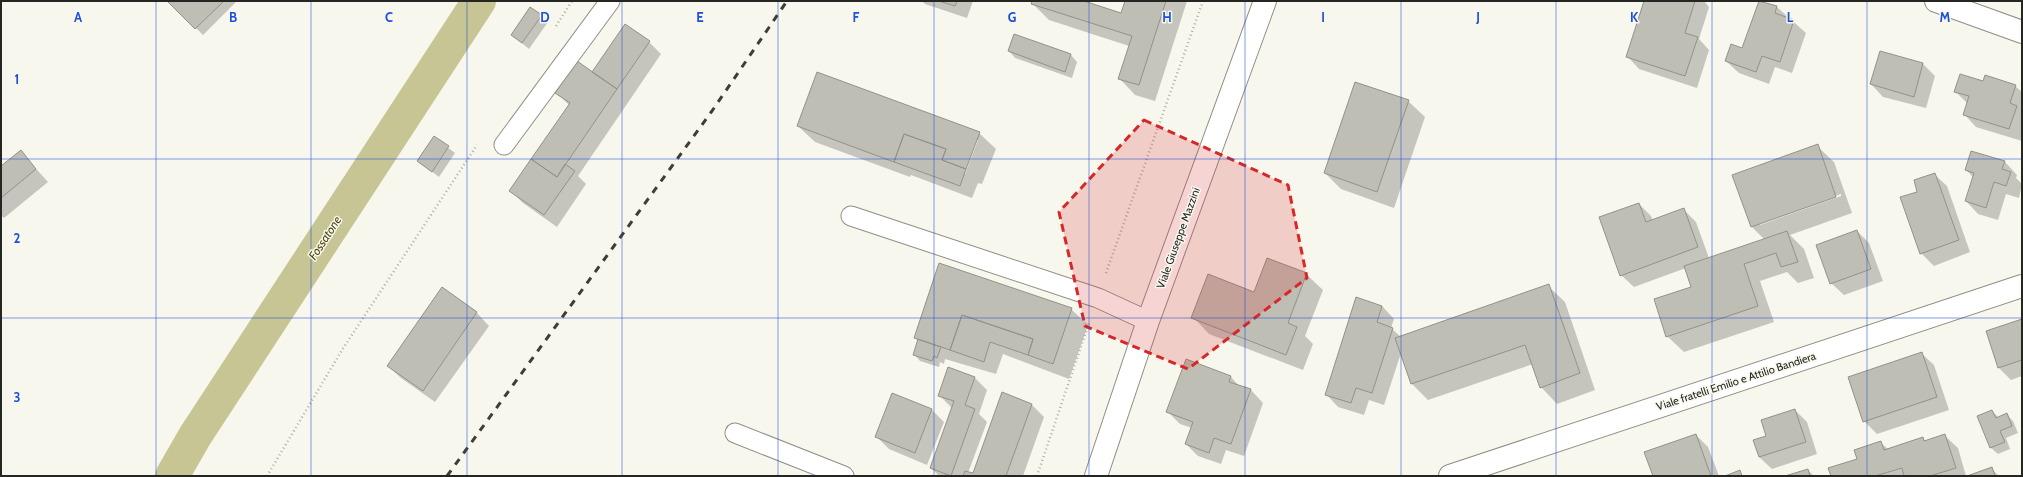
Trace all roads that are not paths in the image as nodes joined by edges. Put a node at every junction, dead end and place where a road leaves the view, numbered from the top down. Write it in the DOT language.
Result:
graph roads {
  1 [pos="610,1"];
  2 [pos="1265,1"];
  3 [pos="1936,1"];
  4 [pos="2022,32"];
  5 [pos="504,145"];
  6 [pos="851,216"];
  7 [pos="2022,286"];
  8 [pos="1148,321"];
  9 [pos="735,433"];
  10 [pos="844,476"];
  11 [pos="1096,476"];
  12 [pos="1450,476"];
  1 -- 5 [label="lane"];
  2 -- 8 [label="street, Viale Giuseppe Mazzini"];
  3 -- 4 [label="street"];
  6 -- 8 [label="lane"];
  7 -- 12 [label="street, Viale fratelli Emilio e Attilio Bandiera"];
  8 -- 11 [label="street, Viale Giuseppe Mazzini"];
  9 -- 10 [label="lane"];
}
